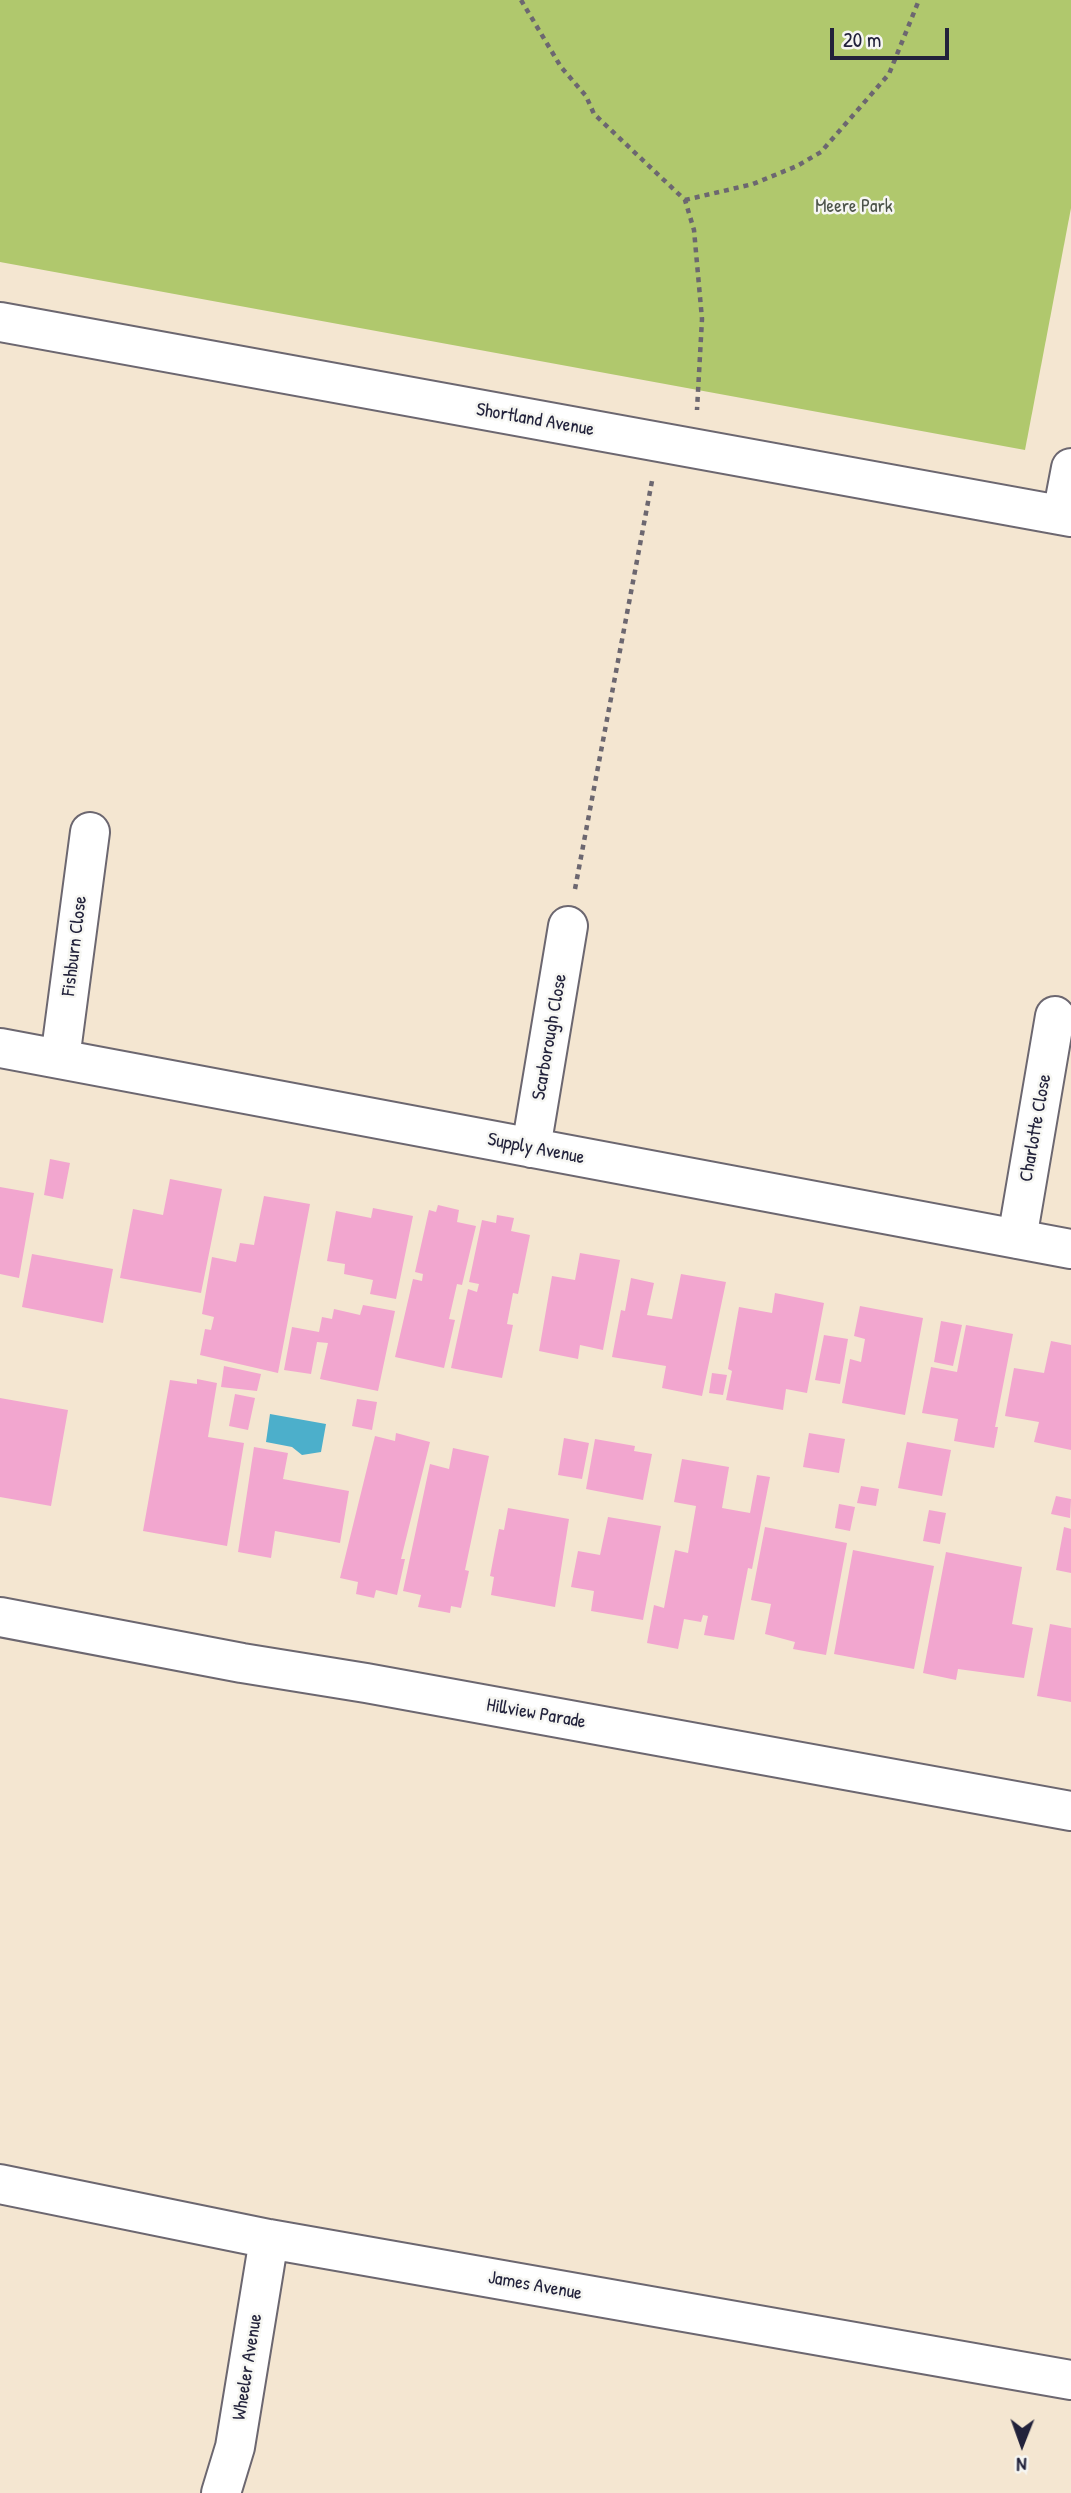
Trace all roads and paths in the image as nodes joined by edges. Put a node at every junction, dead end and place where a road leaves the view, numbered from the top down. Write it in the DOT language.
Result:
graph roads {
  1 [pos="521,0"];
  2 [pos="919,0"];
  3 [pos="684,200"];
  4 [pos="0,322"];
  5 [pos="678,446"];
  6 [pos="1071,468"];
  7 [pos="1067,516"];
  8 [pos="90,832"];
  9 [pos="568,926"];
  10 [pos="1055,1016"];
  11 [pos="0,1048"];
  12 [pos="60,1059"];
  13 [pos="531,1148"];
  14 [pos="1017,1239"];
  15 [pos="1071,1249"];
  16 [pos="0,1617"];
  17 [pos="1071,1811"];
  18 [pos="0,2184"];
  19 [pos="269,2239"];
  20 [pos="1071,2380"];
  21 [pos="221,2493"];
  1 -- 3 [label="path"];
  2 -- 3 [label="path"];
  3 -- 5 [label="path"];
  4 -- 5 [label="street, Shortland Avenue"];
  5 -- 7 [label="street, Shortland Avenue"];
  5 -- 9 [label="path"];
  6 -- 7 [label="street"];
  8 -- 12 [label="street, Fishburn Close"];
  9 -- 13 [label="street, Scarborough Close"];
  10 -- 14 [label="street, Charlotte Close"];
  11 -- 12 [label="street, Supply Avenue"];
  12 -- 13 [label="street, Supply Avenue"];
  13 -- 14 [label="street, Supply Avenue"];
  14 -- 15 [label="street, Supply Avenue"];
  16 -- 17 [label="street, Hillview Parade"];
  18 -- 19 [label="street, James Avenue"];
  19 -- 20 [label="street, James Avenue"];
  19 -- 21 [label="street, Wheeler Avenue"];
}
